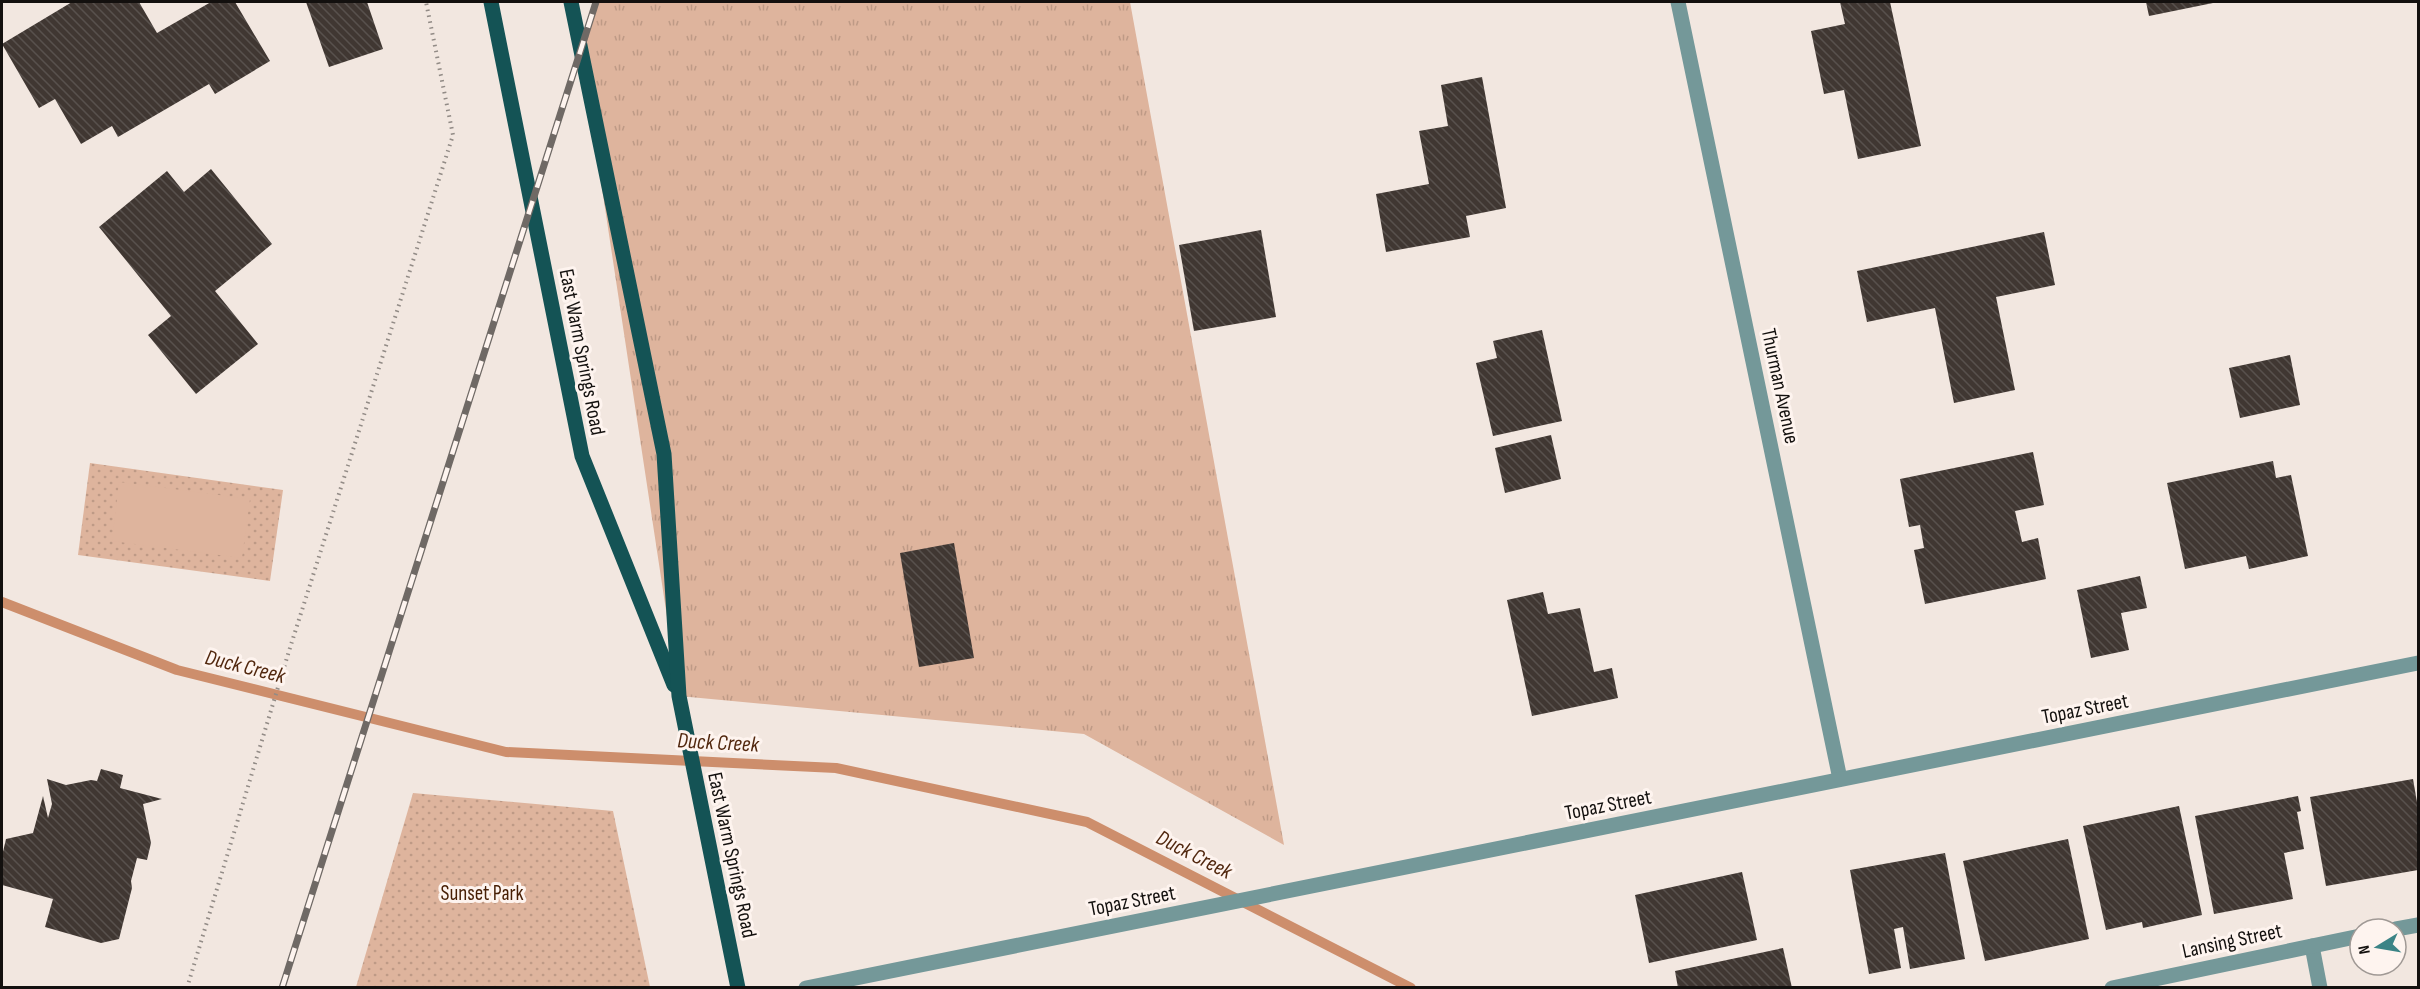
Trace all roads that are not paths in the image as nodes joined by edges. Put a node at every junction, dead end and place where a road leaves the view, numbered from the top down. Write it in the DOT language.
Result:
graph roads {
  1 [pos="491,2"];
  2 [pos="571,2"];
  3 [pos="1678,2"];
  4 [pos="2418,663"];
  5 [pos="679,696"];
  6 [pos="1840,779"];
  7 [pos="2348,938"];
  8 [pos="2312,946"];
  9 [pos="738,987"];
  10 [pos="806,987"];
  11 [pos="2112,987"];
  12 [pos="2320,987"];
  1 -- 5 [label="main road, East Warm Springs Road"];
  2 -- 5 [label="main road, East Warm Springs Road"];
  3 -- 6 [label="street, Thurman Avenue"];
  4 -- 6 [label="street, Topaz Street"];
  5 -- 9 [label="main road, East Warm Springs Road"];
  6 -- 10 [label="street, Topaz Street"];
  7 -- 8 [label="street, Lansing Street"];
  8 -- 11 [label="street, Lansing Street"];
  8 -- 12 [label="street"];
}
